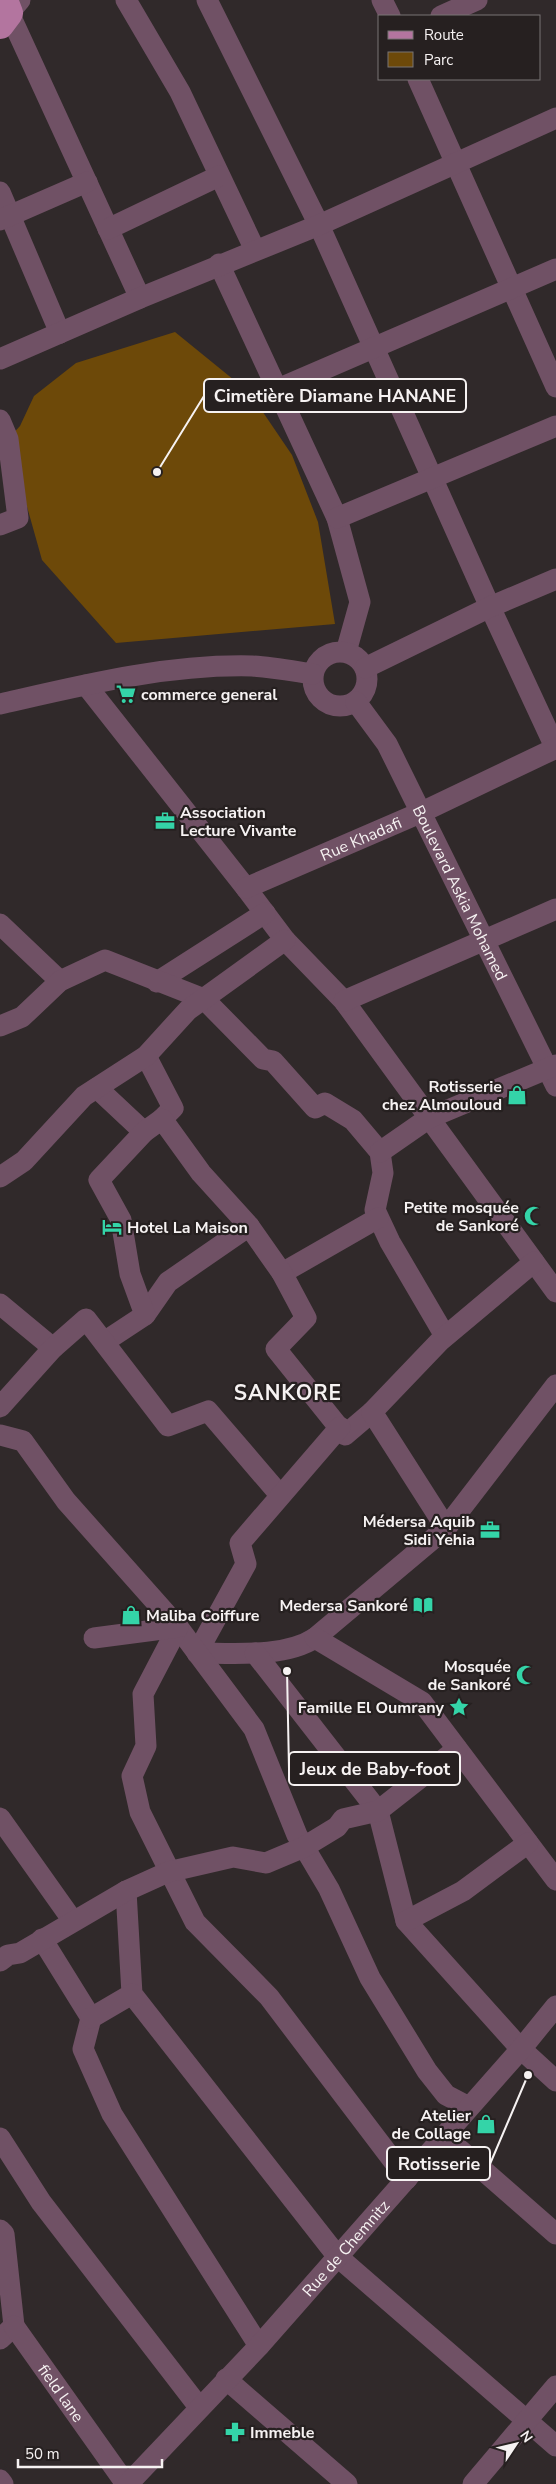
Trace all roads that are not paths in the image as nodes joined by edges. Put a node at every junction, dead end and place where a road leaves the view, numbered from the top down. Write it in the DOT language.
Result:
graph roads {
  1 [pos="126,0"];
  2 [pos="207,0"];
  3 [pos="382,0"];
  4 [pos="477,0"];
  5 [pos="8,9"];
  6 [pos="390,15"];
  7 [pos="443,15"];
  8 [pos="418,80"];
  9 [pos="556,118"];
  10 [pos="456,164"];
  11 [pos="220,176"];
  12 [pos="87,182"];
  13 [pos="0,192"];
  14 [pos="5,218"];
  15 [pos="319,225"];
  16 [pos="108,229"];
  17 [pos="255,250"];
  18 [pos="219,264"];
  19 [pos="556,269"];
  20 [pos="512,288"];
  21 [pos="140,298"];
  22 [pos="60,333"];
  23 [pos="375,347"];
  24 [pos="0,359"];
  25 [pos="556,387"];
  26 [pos="278,389"];
  27 [pos="0,420"];
  28 [pos="556,426"];
  29 [pos="433,476"];
  30 [pos="337,518"];
  31 [pos="0,525"];
  32 [pos="556,578"];
  33 [pos="490,607"];
  34 [pos="346,652"];
  35 [pos="365,668"];
  36 [pos="313,674"];
  37 [pos="86,685"];
  38 [pos="356,702"];
  39 [pos="0,704"];
  40 [pos="556,748"];
  41 [pos="422,812"];
  42 [pos="246,888"];
  43 [pos="556,909"];
  44 [pos="265,913"];
  45 [pos="0,924"];
  46 [pos="285,940"];
  47 [pos="485,940"];
  48 [pos="60,981"];
  49 [pos="157,982"];
  50 [pos="204,999"];
  51 [pos="344,1001"];
  52 [pos="0,1026"];
  53 [pos="146,1056"];
  54 [pos="553,1073"];
  55 [pos="97,1088"];
  56 [pos="429,1118"];
  57 [pos="162,1119"];
  58 [pos="144,1132"];
  59 [pos="380,1152"];
  60 [pos="0,1177"];
  61 [pos="378,1218"];
  62 [pos="249,1226"];
  63 [pos="534,1262"];
  64 [pos="282,1273"];
  65 [pos="556,1292"];
  66 [pos="0,1304"];
  67 [pos="145,1315"];
  68 [pos="445,1336"];
  69 [pos="104,1342"];
  70 [pos="53,1348"];
  71 [pos="556,1385"];
  72 [pos="0,1407"];
  73 [pos="372,1412"];
  74 [pos="340,1426"];
  75 [pos="0,1435"];
  76 [pos="280,1495"];
  77 [pos="446,1528"];
  78 [pos="178,1627"];
  79 [pos="94,1638"];
  80 [pos="315,1638"];
  81 [pos="197,1653"];
  82 [pos="255,1653"];
  83 [pos="457,1749"];
  84 [pos="378,1811"];
  85 [pos="0,1818"];
  86 [pos="528,1843"];
  87 [pos="304,1847"];
  88 [pos="168,1872"];
  89 [pos="556,1880"];
  90 [pos="126,1891"];
  91 [pos="73,1921"];
  92 [pos="406,1922"];
  93 [pos="42,1939"];
  94 [pos="0,1960"];
  95 [pos="132,1994"];
  96 [pos="556,2006"];
  97 [pos="91,2018"];
  98 [pos="522,2049"];
  99 [pos="556,2081"];
  100 [pos="468,2107"];
  101 [pos="444,2136"];
  102 [pos="0,2138"];
  103 [pos="407,2178"];
  104 [pos="0,2230"];
  105 [pos="556,2234"];
  106 [pos="338,2257"];
  107 [pos="7,2333"];
  108 [pos="259,2346"];
  109 [pos="226,2379"];
  110 [pos="556,2386"];
  111 [pos="199,2407"];
  112 [pos="527,2420"];
  113 [pos="556,2446"];
  114 [pos="0,2480"];
  115 [pos="3,2484"];
  116 [pos="127,2484"];
  117 [pos="347,2484"];
  118 [pos="472,2484"];
  1 -- 11 [label="street"];
  2 -- 15 [label="street"];
  3 -- 6 [label="street"];
  4 -- 7 [label="street"];
  5 -- 12 [label="street"];
  8 -- 10 [label="street"];
  9 -- 10 [label="street"];
  10 -- 15 [label="street"];
  10 -- 20 [label="street"];
  11 -- 16 [label="street"];
  11 -- 17 [label="street"];
  12 -- 14 [label="street"];
  12 -- 16 [label="street"];
  13 -- 14 [label="street"];
  14 -- 22 [label="street"];
  15 -- 17 [label="street"];
  15 -- 23 [label="street"];
  16 -- 21 [label="street"];
  17 -- 18 [label="street"];
  18 -- 21 [label="street"];
  18 -- 26 [label="street"];
  19 -- 20 [label="street"];
  20 -- 23 [label="street"];
  20 -- 25 [label="street"];
  21 -- 22 [label="street"];
  22 -- 24 [label="street"];
  23 -- 26 [label="street"];
  23 -- 29 [label="street"];
  26 -- 30 [label="street"];
  27 -- 31 [label="street"];
  28 -- 29 [label="street"];
  29 -- 30 [label="street"];
  29 -- 33 [label="street"];
  30 -- 34 [label="street"];
  32 -- 33 [label="street"];
  33 -- 35 [label="street"];
  33 -- 40 [label="street"];
  34 -- 35 [label="street"];
  34 -- 36 [label="street"];
  35 -- 38 [label="street"];
  36 -- 37 [label="street"];
  36 -- 38 [label="street"];
  37 -- 39 [label="street"];
  37 -- 42 [label="street"];
  38 -- 41 [label="street, Boulevard Askia Mohamed"];
  40 -- 41 [label="street, Rue Khadafi"];
  41 -- 42 [label="street, Rue Khadafi"];
  41 -- 47 [label="street, Boulevard Askia Mohamed"];
  42 -- 44 [label="street"];
  43 -- 47 [label="street"];
  44 -- 46 [label="street"];
  44 -- 49 [label="street"];
  45 -- 48 [label="street"];
  46 -- 50 [label="street"];
  46 -- 51 [label="street"];
  47 -- 51 [label="street"];
  47 -- 54 [label="street, Boulevard Askia Mohamed"];
  48 -- 49 [label="street"];
  48 -- 52 [label="street"];
  49 -- 50 [label="street"];
  50 -- 53 [label="street"];
  50 -- 59 [label="street"];
  51 -- 56 [label="street"];
  53 -- 55 [label="street"];
  53 -- 57 [label="street"];
  54 -- 56 [label="street"];
  55 -- 58 [label="street"];
  55 -- 60 [label="street"];
  56 -- 59 [label="street"];
  56 -- 63 [label="street"];
  57 -- 58 [label="street"];
  57 -- 62 [label="street"];
  58 -- 67 [label="street"];
  59 -- 61 [label="street"];
  61 -- 64 [label="street"];
  61 -- 68 [label="street"];
  62 -- 64 [label="street"];
  62 -- 67 [label="street"];
  63 -- 65 [label="street"];
  63 -- 68 [label="street"];
  64 -- 74 [label="street"];
  66 -- 70 [label="street"];
  67 -- 69 [label="street"];
  68 -- 73 [label="street"];
  69 -- 70 [label="street"];
  69 -- 76 [label="street"];
  70 -- 72 [label="street"];
  71 -- 77 [label="street"];
  73 -- 74 [label="street"];
  73 -- 77 [label="street"];
  74 -- 76 [label="street"];
  75 -- 78 [label="street"];
  76 -- 81 [label="street"];
  77 -- 80 [label="street"];
  78 -- 79 [label="street"];
  78 -- 81 [label="street"];
  78 -- 88 [label="street"];
  80 -- 82 [label="street"];
  80 -- 83 [label="street"];
  81 -- 82 [label="street"];
  81 -- 87 [label="street"];
  82 -- 84 [label="street"];
  83 -- 84 [label="street"];
  83 -- 86 [label="street"];
  84 -- 87 [label="street"];
  84 -- 92 [label="street"];
  85 -- 91 [label="street"];
  86 -- 89 [label="street"];
  86 -- 92 [label="street"];
  87 -- 88 [label="street"];
  87 -- 100 [label="street"];
  88 -- 90 [label="street"];
  88 -- 103 [label="street"];
  90 -- 91 [label="street"];
  90 -- 95 [label="street"];
  91 -- 93 [label="street"];
  92 -- 98 [label="street"];
  93 -- 94 [label="street"];
  93 -- 97 [label="street"];
  95 -- 97 [label="street"];
  95 -- 106 [label="street"];
  96 -- 98 [label="street, Rue de Chemnitz"];
  97 -- 108 [label="street"];
  98 -- 99 [label="street"];
  98 -- 100 [label="street, Rue de Chemnitz"];
  100 -- 101 [label="street, Rue de Chemnitz"];
  101 -- 103 [label="street, Rue de Chemnitz"];
  101 -- 105 [label="street"];
  102 -- 111 [label="street"];
  103 -- 106 [label="street, Rue de Chemnitz"];
  104 -- 107 [label="street"];
  106 -- 108 [label="street, Rue de Chemnitz"];
  106 -- 112 [label="street"];
  107 -- 116 [label="street, field lane"];
  108 -- 109 [label="street, Rue de Chemnitz"];
  109 -- 111 [label="street, Rue de Chemnitz"];
  109 -- 117 [label="street"];
  110 -- 112 [label="street"];
  111 -- 116 [label="street, Rue de Chemnitz"];
  112 -- 113 [label="street"];
  112 -- 118 [label="street"];
  114 -- 115 [label="street"];
}
